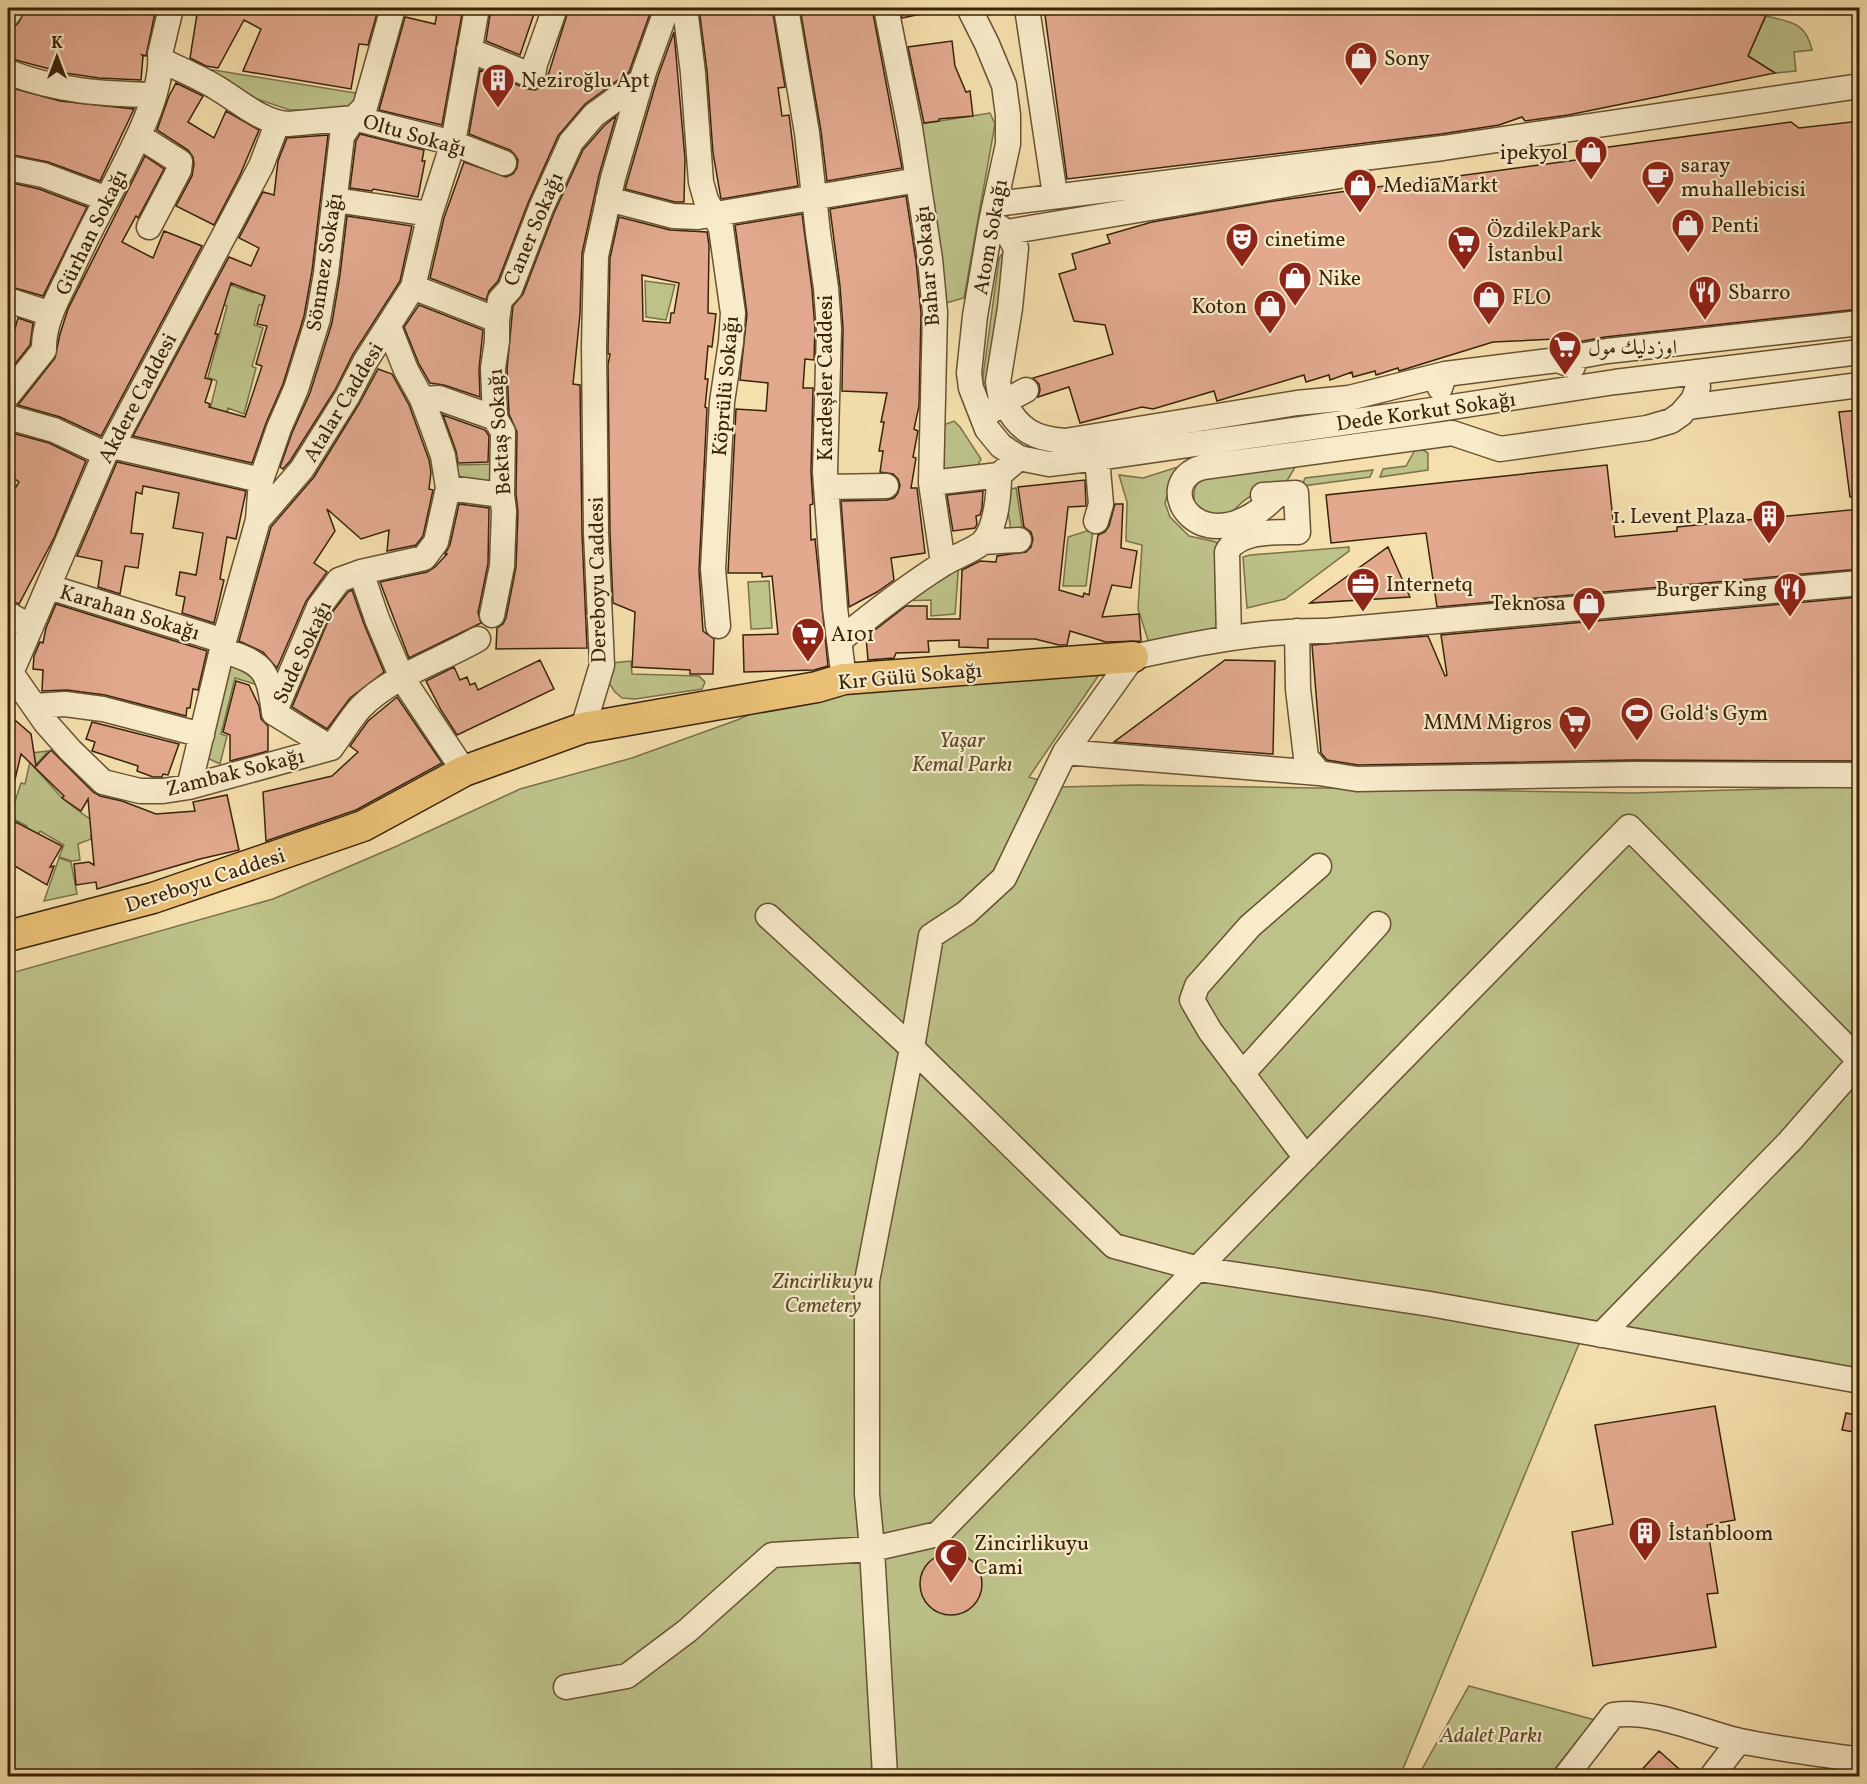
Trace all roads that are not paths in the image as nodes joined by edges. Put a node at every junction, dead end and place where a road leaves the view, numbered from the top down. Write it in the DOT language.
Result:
graph roads {
  1 [pos="171,8"];
  2 [pos="181,8"];
  3 [pos="393,8"];
  4 [pos="477,8"];
  5 [pos="555,8"];
  6 [pos="668,8"];
  7 [pos="685,8"];
  8 [pos="786,8"];
  9 [pos="886,8"];
  10 [pos="969,8"];
  11 [pos="1027,8"];
  12 [pos="469,50"];
  13 [pos="161,60"];
  14 [pos="8,72"];
  15 [pos="642,80"];
  16 [pos="1860,86"];
  17 [pos="154,95"];
  18 [pos="1860,100"];
  19 [pos="354,118"];
  20 [pos="277,124"];
  21 [pos="139,136"];
  22 [pos="453,143"];
  23 [pos="504,163"];
  24 [pos="8,168"];
  25 [pos="918,180"];
  26 [pos="1055,195"];
  27 [pos="813,197"];
  28 [pos="106,199"];
  29 [pos="608,199"];
  30 [pos="335,200"];
  31 [pos="430,214"];
  32 [pos="713,214"];
  33 [pos="998,219"];
  34 [pos="149,227"];
  35 [pos="413,287"];
  36 [pos="8,300"];
  37 [pos="51,314"];
  38 [pos="497,321"];
  39 [pos="1860,323"];
  40 [pos="389,327"];
  41 [pos="1606,343"];
  42 [pos="1860,352"];
  43 [pos="1558,360"];
  44 [pos="1696,372"];
  45 [pos="1444,374"];
  46 [pos="1615,382"];
  47 [pos="1860,386"];
  48 [pos="1026,390"];
  49 [pos="8,395"];
  50 [pos="422,399"];
  51 [pos="1005,402"];
  52 [pos="1687,407"];
  53 [pos="1419,412"];
  54 [pos="8,417"];
  55 [pos="982,417"];
  56 [pos="495,418"];
  57 [pos="1259,434"];
  58 [pos="109,450"];
  59 [pos="1018,458"];
  60 [pos="1096,458"];
  61 [pos="1262,459"];
  62 [pos="999,475"];
  63 [pos="261,480"];
  64 [pos="931,483"];
  65 [pos="886,486"];
  66 [pos="826,487"];
  67 [pos="448,488"];
  68 [pos="502,495"];
  69 [pos="258,520"];
  70 [pos="1096,520"];
  71 [pos="1018,540"];
  72 [pos="983,542"];
  73 [pos="943,563"];
  74 [pos="361,572"];
  75 [pos="1860,582"];
  76 [pos="49,587"];
  77 [pos="8,614"];
  78 [pos="492,615"];
  79 [pos="718,626"];
  80 [pos="31,627"];
  81 [pos="1297,631"];
  82 [pos="1235,637"];
  83 [pos="478,639"];
  84 [pos="839,641"];
  85 [pos="217,643"];
  86 [pos="1133,657"];
  87 [pos="9,675"];
  88 [pos="402,678"];
  89 [pos="844,679"];
  90 [pos="34,706"];
  91 [pos="274,713"];
  92 [pos="583,728"];
  93 [pos="202,735"];
  94 [pos="331,748"];
  95 [pos="1065,752"];
  96 [pos="464,771"];
  97 [pos="1319,773"];
  98 [pos="1860,775"];
  99 [pos="189,787"];
  100 [pos="1319,866"];
  101 [pos="768,916"];
  102 [pos="1378,924"];
  103 [pos="8,936"];
  104 [pos="912,1048"];
  105 [pos="1860,1061"];
  106 [pos="1242,1074"];
  107 [pos="1306,1158"];
  108 [pos="1199,1269"];
  109 [pos="1601,1335"];
  110 [pos="1860,1382"];
  111 [pos="872,1549"];
  112 [pos="566,1687"];
  113 [pos="1739,1741"];
  114 [pos="1860,1760"];
  115 [pos="885,1776"];
  116 [pos="1566,1776"];
  117 [pos="1712,1776"];
  1 -- 13 [label="street, Gürhan Sokağı"];
  2 -- 13 [label="street, Gürhan Sokağı"];
  3 -- 19 [label="street, Sönmez Sokağı"];
  4 -- 12 [label="street, Atalar Caddesi"];
  5 -- 12 [label="street"];
  6 -- 15 [label="street, Dereboyu Caddesi"];
  7 -- 32 [label="street, Köprülü Sokağı"];
  8 -- 27 [label="street, Kardeşler Caddesi"];
  9 -- 25 [label="street, Bahar Sokağı"];
  10 -- 33 [label="street, Atom Sokağı"];
  11 -- 26 [label="street"];
  12 -- 22 [label="street, Atalar Caddesi"];
  13 -- 17 [label="street, Gürhan Sokağı"];
  13 -- 20 [label="street"];
  14 -- 17 [label="street"];
  15 -- 29 [label="street, Dereboyu Caddesi"];
  15 -- 38 [label="street, Caner Sokağı"];
  16 -- 26 [label="street"];
  17 -- 21 [label="street, Gürhan Sokağı"];
  18 -- 33 [label="street"];
  19 -- 20 [label="street, Oltu Sokağı"];
  19 -- 22 [label="street, Oltu Sokağı"];
  19 -- 30 [label="street, Sönmez Sokağı"];
  20 -- 58 [label="street, Akdere Caddesi"];
  21 -- 28 [label="street, Gürhan Sokağı"];
  21 -- 34 [label="street"];
  22 -- 23 [label="street, Oltu Sokağı"];
  22 -- 31 [label="street, Atalar Caddesi"];
  24 -- 28 [label="street"];
  25 -- 27 [label="street"];
  25 -- 64 [label="street, Bahar Sokağı"];
  26 -- 33 [label="street"];
  27 -- 32 [label="street"];
  27 -- 66 [label="street, Kardeşler Caddesi"];
  28 -- 37 [label="street, Gürhan Sokağı"];
  29 -- 32 [label="street"];
  29 -- 92 [label="street, Dereboyu Caddesi"];
  30 -- 31 [label="street"];
  30 -- 63 [label="street, Sönmez Sokağı"];
  31 -- 35 [label="street, Atalar Caddesi"];
  32 -- 79 [label="street, Köprülü Sokağı"];
  33 -- 51 [label="street"];
  33 -- 55 [label="street, Atom Sokağı"];
  35 -- 38 [label="street"];
  35 -- 40 [label="street, Atalar Caddesi"];
  36 -- 37 [label="street"];
  37 -- 49 [label="street, Gürhan Sokağı"];
  38 -- 56 [label="street, Bektaş Sokağı"];
  39 -- 43 [label="street"];
  40 -- 50 [label="street"];
  40 -- 69 [label="street, Atalar Caddesi"];
  41 -- 43 [label="street"];
  42 -- 44 [label="street, Dede Korkut Sokağı"];
  43 -- 45 [label="street"];
  43 -- 46 [label="street"];
  44 -- 46 [label="street, Dede Korkut Sokağı"];
  44 -- 52 [label="street"];
  45 -- 51 [label="street"];
  45 -- 53 [label="street"];
  46 -- 53 [label="street, Dede Korkut Sokağı"];
  47 -- 52 [label="street"];
  48 -- 51 [label="street"];
  50 -- 56 [label="street"];
  50 -- 67 [label="street"];
  51 -- 55 [label="street"];
  52 -- 61 [label="street"];
  53 -- 57 [label="street, Dede Korkut Sokağı"];
  54 -- 58 [label="street"];
  55 -- 59 [label="street, Atom Sokağı"];
  56 -- 68 [label="street, Bektaş Sokağı"];
  57 -- 60 [label="street, Dede Korkut Sokağı"];
  57 -- 61 [label="street"];
  58 -- 63 [label="street"];
  58 -- 76 [label="street, Akdere Caddesi"];
  59 -- 60 [label="street, Dede Korkut Sokağı"];
  59 -- 62 [label="street"];
  60 -- 70 [label="street"];
  61 -- 82 [label="street"];
  62 -- 64 [label="street"];
  62 -- 72 [label="street"];
  63 -- 69 [label="street, Sönmez Sokağı"];
  64 -- 73 [label="street, Bahar Sokağı"];
  65 -- 66 [label="street"];
  66 -- 84 [label="street, Kardeşler Caddesi"];
  67 -- 68 [label="street"];
  67 -- 74 [label="street, Sude Sokağı"];
  68 -- 78 [label="street, Bektaş Sokağı"];
  69 -- 85 [label="street, Atalar Caddesi"];
  71 -- 72 [label="street"];
  72 -- 73 [label="street"];
  73 -- 84 [label="street"];
  74 -- 88 [label="street"];
  74 -- 91 [label="street, Sude Sokağı"];
  75 -- 81 [label="street"];
  76 -- 80 [label="street, Akdere Caddesi"];
  76 -- 85 [label="street, Karahan Sokağı"];
  77 -- 80 [label="street"];
  80 -- 87 [label="street, Akdere Caddesi"];
  81 -- 82 [label="street"];
  81 -- 97 [label="street"];
  82 -- 86 [label="street"];
  83 -- 88 [label="street"];
  84 -- 89 [label="street, Kardeşler Caddesi"];
  85 -- 91 [label="street, Karahan Sokağı"];
  85 -- 93 [label="street, Atalar Caddesi"];
  86 -- 89 [label="main road, Kır Gülü Sokağı"];
  86 -- 95 [label="street"];
  87 -- 90 [label="street, Zambak Sokağı"];
  88 -- 94 [label="street"];
  88 -- 96 [label="street"];
  89 -- 92 [label="main road, Kır Gülü Sokağı"];
  90 -- 93 [label="street"];
  90 -- 99 [label="street, Zambak Sokağı"];
  91 -- 94 [label="street"];
  92 -- 96 [label="main road, Dereboyu Caddesi"];
  93 -- 99 [label="street, Atalar Caddesi"];
  94 -- 99 [label="street, Zambak Sokağı"];
  95 -- 97 [label="street"];
  95 -- 104 [label="street"];
  96 -- 103 [label="main road, Dereboyu Caddesi"];
  97 -- 98 [label="street"];
  100 -- 106 [label="street"];
  101 -- 104 [label="street"];
  102 -- 106 [label="street"];
  104 -- 108 [label="street"];
  104 -- 111 [label="street"];
  105 -- 107 [label="street"];
  105 -- 109 [label="street"];
  106 -- 107 [label="street"];
  107 -- 108 [label="street"];
  108 -- 109 [label="street"];
  108 -- 111 [label="street"];
  109 -- 110 [label="street"];
  111 -- 112 [label="street"];
  111 -- 115 [label="street"];
  113 -- 114 [label="street"];
  113 -- 116 [label="street"];
  113 -- 117 [label="street"];
}
